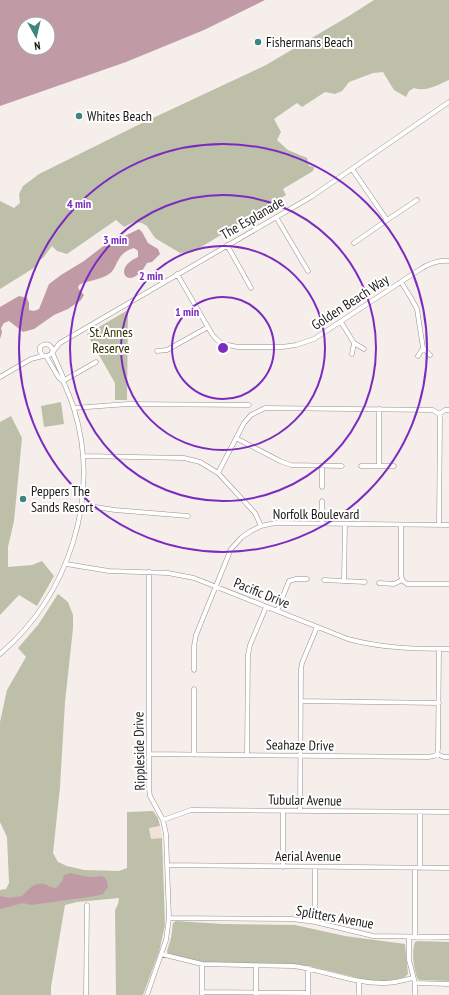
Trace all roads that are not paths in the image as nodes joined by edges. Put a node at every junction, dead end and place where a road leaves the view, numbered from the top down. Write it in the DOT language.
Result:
graph roads {
  1 [pos="449,102"];
  2 [pos="352,169"];
  3 [pos="417,200"];
  4 [pos="276,217"];
  5 [pos="387,220"];
  6 [pos="354,243"];
  7 [pos="227,246"];
  8 [pos="449,261"];
  9 [pos="308,271"];
  10 [pos="177,274"];
  11 [pos="401,282"];
  12 [pos="251,288"];
  13 [pos="341,322"];
  14 [pos="208,327"];
  15 [pos="60,343"];
  16 [pos="354,343"];
  17 [pos="49,344"];
  18 [pos="364,348"];
  19 [pos="423,348"];
  20 [pos="40,349"];
  21 [pos="52,351"];
  22 [pos="157,351"];
  23 [pos="352,354"];
  24 [pos="430,355"];
  25 [pos="45,356"];
  26 [pos="418,356"];
  27 [pos="31,360"];
  28 [pos="96,362"];
  29 [pos="0,377"];
  30 [pos="62,381"];
  31 [pos="249,405"];
  32 [pos="74,408"];
  33 [pos="379,409"];
  34 [pos="449,410"];
  35 [pos="439,414"];
  36 [pos="236,438"];
  37 [pos="83,456"];
  38 [pos="322,466"];
  39 [pos="342,466"];
  40 [pos="361,466"];
  41 [pos="379,466"];
  42 [pos="394,466"];
  43 [pos="218,473"];
  44 [pos="322,487"];
  45 [pos="322,501"];
  46 [pos="82,505"];
  47 [pos="188,516"];
  48 [pos="322,524"];
  49 [pos="345,524"];
  50 [pos="401,525"];
  51 [pos="439,525"];
  52 [pos="449,525"];
  53 [pos="261,526"];
  54 [pos="66,564"];
  55 [pos="149,572"];
  56 [pos="307,579"];
  57 [pos="324,580"];
  58 [pos="402,580"];
  59 [pos="344,581"];
  60 [pos="365,582"];
  61 [pos="379,583"];
  62 [pos="449,584"];
  63 [pos="216,586"];
  64 [pos="266,607"];
  65 [pos="277,611"];
  66 [pos="316,627"];
  67 [pos="439,649"];
  68 [pos="449,649"];
  69 [pos="0,654"];
  70 [pos="194,670"];
  71 [pos="194,689"];
  72 [pos="301,701"];
  73 [pos="439,703"];
  74 [pos="149,754"];
  75 [pos="437,754"];
  76 [pos="194,755"];
  77 [pos="247,755"];
  78 [pos="300,756"];
  79 [pos="449,757"];
  80 [pos="283,811"];
  81 [pos="300,811"];
  82 [pos="420,812"];
  83 [pos="449,812"];
  84 [pos="163,820"];
  85 [pos="167,866"];
  86 [pos="283,867"];
  87 [pos="315,867"];
  88 [pos="415,868"];
  89 [pos="420,868"];
  90 [pos="449,868"];
  91 [pos="87,905"];
  92 [pos="169,918"];
  93 [pos="315,922"];
  94 [pos="409,937"];
  95 [pos="415,937"];
  96 [pos="449,937"];
  97 [pos="161,954"];
  98 [pos="202,964"];
  99 [pos="256,966"];
  100 [pos="308,968"];
  101 [pos="413,978"];
  102 [pos="359,981"];
  103 [pos="415,983"];
  104 [pos="449,984"];
  105 [pos="202,994"];
  106 [pos="256,994"];
  107 [pos="308,994"];
  108 [pos="86,995"];
  109 [pos="147,995"];
  110 [pos="359,995"];
  111 [pos="415,995"];
  1 -- 2 [label="street, The Esplanade"];
  2 -- 4 [label="street, The Esplanade"];
  2 -- 5 [label="street"];
  3 -- 5 [label="street"];
  4 -- 7 [label="street, The Esplanade"];
  4 -- 9 [label="street"];
  5 -- 6 [label="street"];
  7 -- 10 [label="street, The Esplanade"];
  7 -- 12 [label="street"];
  8 -- 11 [label="street, Golden Beach Way"];
  10 -- 14 [label="street, Golden Beach Way"];
  10 -- 15 [label="street, The Esplanade"];
  11 -- 13 [label="street, Golden Beach Way"];
  11 -- 19 [label="street"];
  13 -- 14 [label="street, Golden Beach Way"];
  13 -- 16 [label="street"];
  14 -- 22 [label="street"];
  15 -- 17 [label="street, The Esplanade"];
  15 -- 21 [label="street, The Esplanade"];
  16 -- 18 [label="street"];
  16 -- 23 [label="street"];
  17 -- 20 [label="street, The Esplanade"];
  17 -- 21 [label="street"];
  19 -- 24 [label="street"];
  19 -- 26 [label="street"];
  20 -- 25 [label="street"];
  20 -- 27 [label="street, The Esplanade"];
  21 -- 25 [label="street, The Esplanade"];
  21 -- 30 [label="street"];
  25 -- 27 [label="street, The Esplanade"];
  25 -- 30 [label="street"];
  27 -- 29 [label="street, The Esplanade"];
  28 -- 30 [label="street"];
  30 -- 32 [label="street"];
  31 -- 32 [label="street"];
  32 -- 37 [label="street"];
  33 -- 35 [label="street"];
  33 -- 36 [label="street"];
  33 -- 41 [label="street"];
  34 -- 35 [label="street"];
  35 -- 51 [label="street"];
  36 -- 38 [label="street"];
  36 -- 43 [label="street"];
  37 -- 43 [label="street"];
  37 -- 46 [label="street"];
  38 -- 39 [label="street"];
  38 -- 44 [label="street"];
  40 -- 41 [label="street"];
  41 -- 42 [label="street"];
  43 -- 53 [label="street"];
  45 -- 48 [label="street"];
  46 -- 47 [label="street"];
  46 -- 54 [label="street"];
  48 -- 49 [label="street, Norfolk Boulevard"];
  48 -- 53 [label="street, Norfolk Boulevard"];
  49 -- 50 [label="street, Norfolk Boulevard"];
  49 -- 59 [label="street"];
  50 -- 51 [label="street, Norfolk Boulevard"];
  50 -- 58 [label="street"];
  51 -- 52 [label="street, Norfolk Boulevard"];
  53 -- 63 [label="street, Norfolk Boulevard"];
  54 -- 55 [label="street, Pacific Drive"];
  54 -- 69 [label="street"];
  55 -- 63 [label="street, Pacific Drive"];
  55 -- 74 [label="street, Rippleside Drive"];
  56 -- 65 [label="street"];
  57 -- 59 [label="street"];
  58 -- 61 [label="street"];
  58 -- 62 [label="street"];
  59 -- 60 [label="street"];
  63 -- 64 [label="street, Pacific Drive"];
  63 -- 70 [label="street, Norfolk Boulevard"];
  64 -- 65 [label="street, Pacific Drive"];
  64 -- 77 [label="street"];
  65 -- 66 [label="street, Pacific Drive"];
  66 -- 67 [label="street, Pacific Drive"];
  66 -- 72 [label="street"];
  67 -- 68 [label="street, Pacific Drive"];
  67 -- 73 [label="street"];
  71 -- 76 [label="street"];
  72 -- 73 [label="street"];
  72 -- 78 [label="street"];
  73 -- 75 [label="street"];
  74 -- 76 [label="street, Seahaze Drive"];
  74 -- 84 [label="street, Rippleside Drive"];
  75 -- 78 [label="street, Seahaze Drive"];
  75 -- 79 [label="street, Seahaze Drive"];
  76 -- 77 [label="street, Seahaze Drive"];
  77 -- 78 [label="street, Seahaze Drive"];
  78 -- 81 [label="street"];
  80 -- 81 [label="street, Tubular Avenue"];
  80 -- 84 [label="street, Tubular Avenue"];
  80 -- 86 [label="street"];
  81 -- 82 [label="street, Tubular Avenue"];
  82 -- 83 [label="street, Tubular Avenue"];
  82 -- 89 [label="street"];
  84 -- 85 [label="street, Rippleside Drive"];
  85 -- 86 [label="street, Aerial Avenue"];
  85 -- 92 [label="street, Rippleside Drive"];
  86 -- 87 [label="street, Aerial Avenue"];
  87 -- 88 [label="street, Aerial Avenue"];
  87 -- 93 [label="street"];
  88 -- 89 [label="street, Aerial Avenue"];
  88 -- 95 [label="street"];
  89 -- 90 [label="street, Aerial Avenue"];
  91 -- 108 [label="street"];
  92 -- 93 [label="street, Splitters Avenue"];
  92 -- 97 [label="street, Rippleside Drive"];
  93 -- 94 [label="street, Splitters Avenue"];
  94 -- 95 [label="street, Splitters Avenue"];
  94 -- 101 [label="street"];
  95 -- 96 [label="street, Splitters Avenue"];
  97 -- 98 [label="street"];
  97 -- 109 [label="street, Rippleside Drive"];
  98 -- 99 [label="street"];
  98 -- 105 [label="street"];
  99 -- 100 [label="street"];
  99 -- 106 [label="street"];
  100 -- 102 [label="street"];
  100 -- 107 [label="street"];
  101 -- 102 [label="street"];
  101 -- 103 [label="street"];
  102 -- 110 [label="street"];
  103 -- 104 [label="street"];
  103 -- 111 [label="street"];
  105 -- 106 [label="street"];
  106 -- 107 [label="street"];
}
